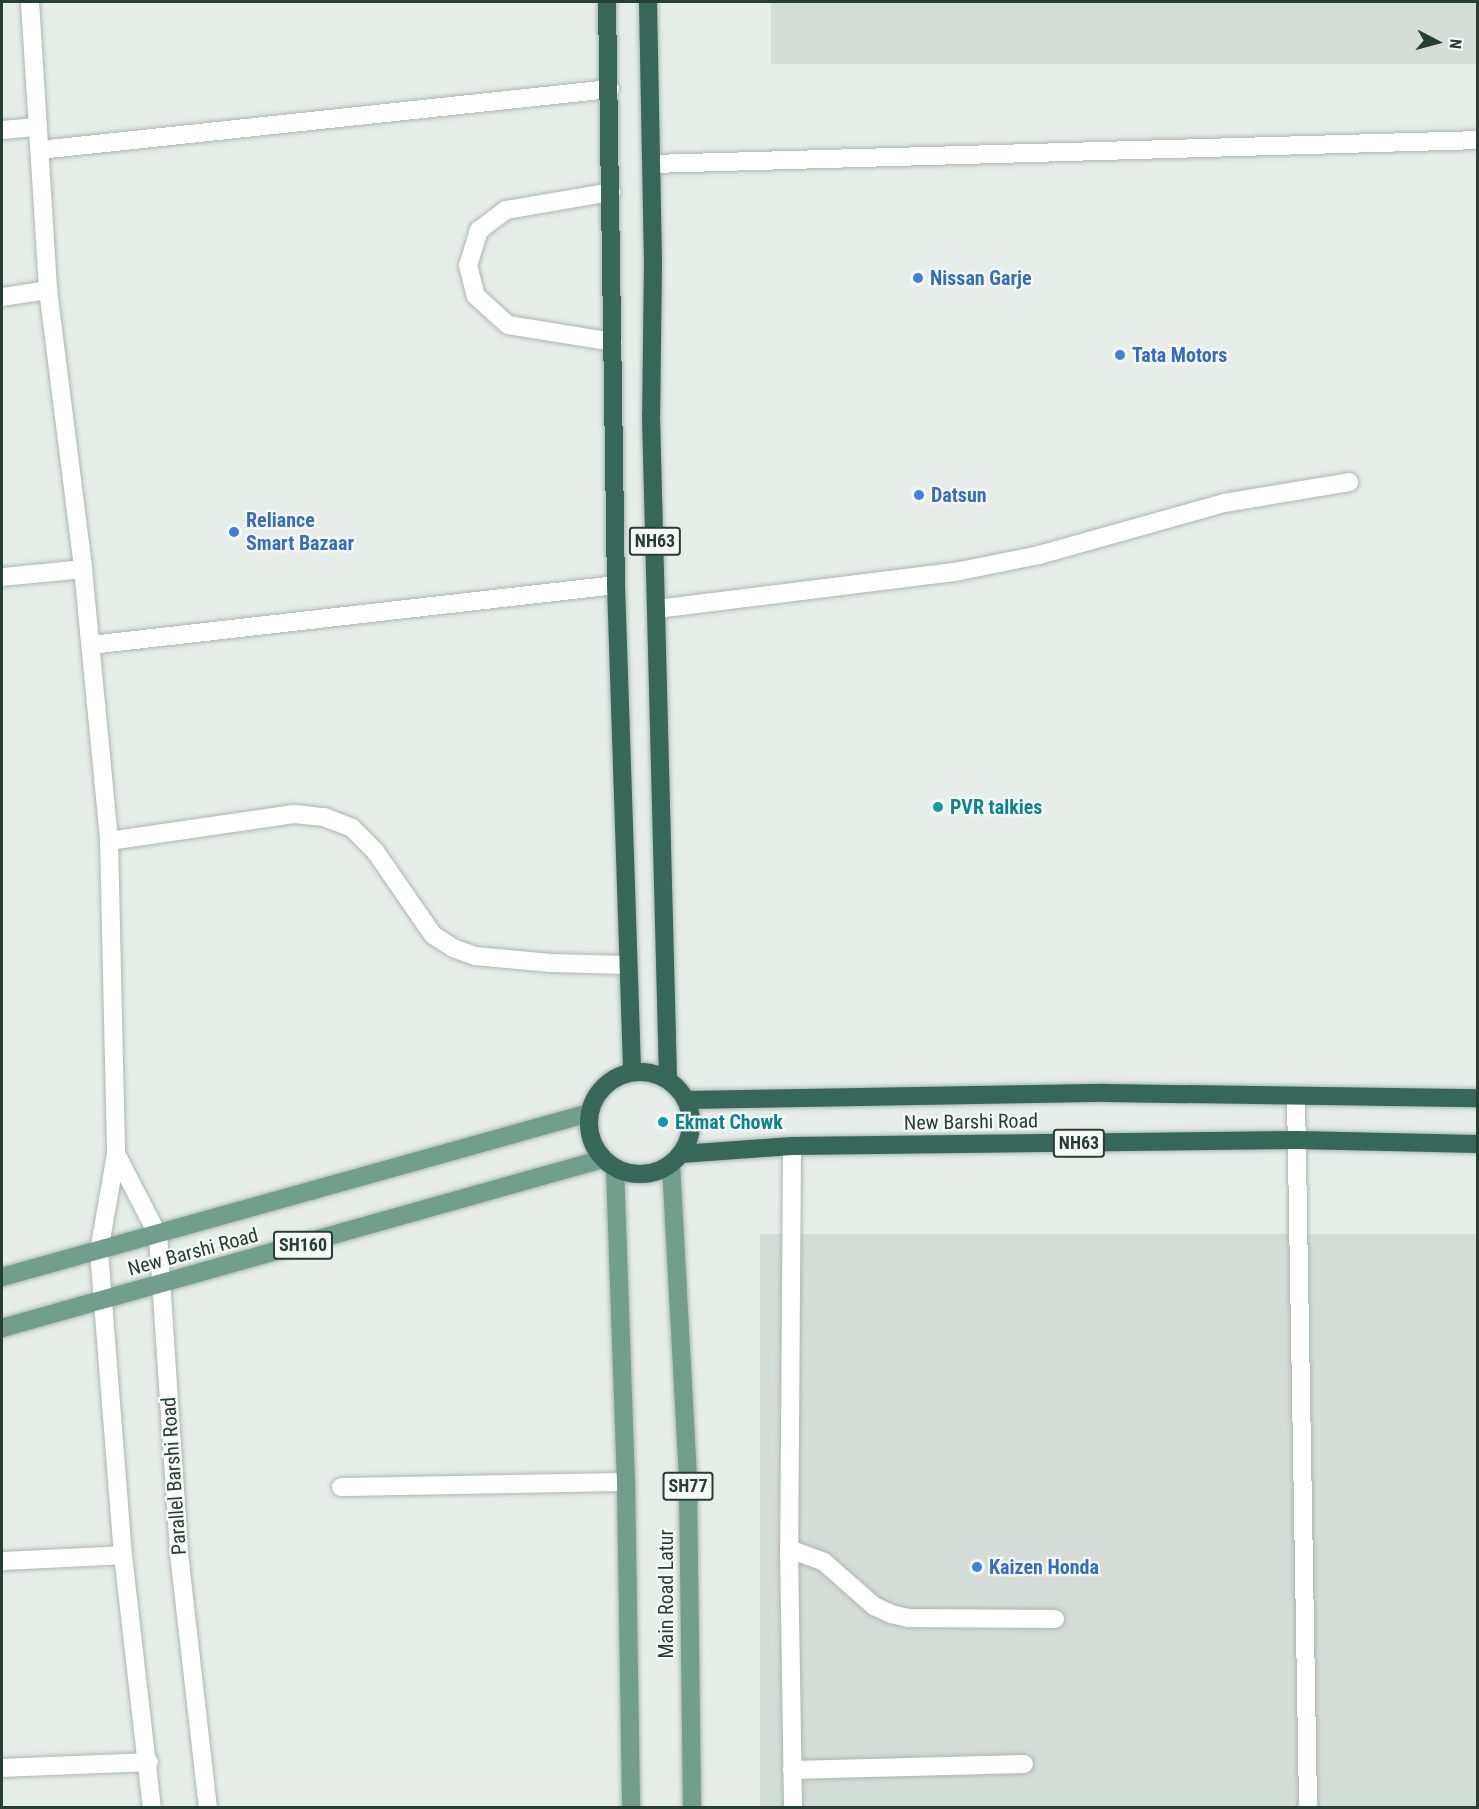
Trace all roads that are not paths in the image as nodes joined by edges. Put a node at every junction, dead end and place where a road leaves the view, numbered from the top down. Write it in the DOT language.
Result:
graph roads {
  1 [pos="30,2"];
  2 [pos="607,2"];
  3 [pos="648,2"];
  4 [pos="610,89"];
  5 [pos="38,127"];
  6 [pos="2,130"];
  7 [pos="1478,140"];
  8 [pos="40,150"];
  9 [pos="652,164"];
  10 [pos="611,192"];
  11 [pos="48,290"];
  12 [pos="2,297"];
  13 [pos="613,342"];
  14 [pos="1349,482"];
  15 [pos="83,569"];
  16 [pos="2,577"];
  17 [pos="616,585"];
  18 [pos="657,609"];
  19 [pos="91,645"];
  20 [pos="109,841"];
  21 [pos="627,965"];
  22 [pos="632,1072"];
  23 [pos="668,1080"];
  24 [pos="1296,1096"];
  25 [pos="1478,1098"];
  26 [pos="686,1100"];
  27 [pos="589,1113"];
  28 [pos="1297,1140"];
  29 [pos="1478,1144"];
  30 [pos="792,1146"];
  31 [pos="116,1154"];
  32 [pos="676,1159"];
  33 [pos="609,1164"];
  34 [pos="159,1235"];
  35 [pos="99,1251"];
  36 [pos="2,1277"];
  37 [pos="162,1286"];
  38 [pos="101,1299"];
  39 [pos="2,1328"];
  40 [pos="626,1482"];
  41 [pos="341,1487"];
  42 [pos="789,1549"];
  43 [pos="123,1555"];
  44 [pos="2,1561"];
  45 [pos="1055,1619"];
  46 [pos="149,1762"];
  47 [pos="1024,1764"];
  48 [pos="2,1768"];
  49 [pos="792,1770"];
  50 [pos="152,1808"];
  51 [pos="208,1808"];
  52 [pos="631,1808"];
  53 [pos="692,1808"];
  54 [pos="793,1808"];
  55 [pos="1308,1808"];
  1 -- 5 [label="street"];
  2 -- 4 [label="highway, NH63"];
  3 -- 9 [label="highway, NH63"];
  4 -- 8 [label="street"];
  4 -- 10 [label="highway, NH63"];
  5 -- 6 [label="street"];
  5 -- 8 [label="street"];
  7 -- 9 [label="street"];
  8 -- 11 [label="street"];
  9 -- 18 [label="highway, NH63"];
  10 -- 13 [label="highway, NH63"];
  10 -- 13 [label="street"];
  11 -- 12 [label="street"];
  11 -- 15 [label="street"];
  13 -- 17 [label="highway, NH63"];
  14 -- 18 [label="street"];
  15 -- 16 [label="street"];
  15 -- 19 [label="street"];
  17 -- 19 [label="street"];
  17 -- 21 [label="highway, NH63"];
  18 -- 23 [label="highway, NH63"];
  19 -- 20 [label="street"];
  20 -- 21 [label="street"];
  20 -- 31 [label="street"];
  21 -- 22 [label="highway, NH63"];
  22 -- 23 [label="highway"];
  22 -- 27 [label="highway"];
  23 -- 26 [label="highway"];
  24 -- 25 [label="highway, New Barshi Road"];
  24 -- 26 [label="highway, New Barshi Road"];
  24 -- 28 [label="street"];
  26 -- 32 [label="highway"];
  27 -- 33 [label="highway"];
  27 -- 34 [label="main road, New Barshi Road / SH160"];
  28 -- 29 [label="highway, New Barshi Road / NH63"];
  28 -- 30 [label="highway, New Barshi Road / NH63"];
  28 -- 55 [label="street"];
  30 -- 32 [label="highway, New Barshi Road / NH63"];
  30 -- 42 [label="street"];
  31 -- 34 [label="street, Parallel Barshi Road"];
  31 -- 35 [label="street"];
  32 -- 33 [label="highway, NH63"];
  32 -- 53 [label="main road, Main Road Latur / SH77"];
  33 -- 37 [label="main road, New Barshi Road / SH160"];
  33 -- 40 [label="main road, Main Road Latur"];
  34 -- 35 [label="main road, New Barshi Road / SH160"];
  34 -- 37 [label="street, Parallel Barshi Road"];
  35 -- 36 [label="main road, New Barshi Road / SH160"];
  35 -- 38 [label="street"];
  37 -- 38 [label="main road, New Barshi Road / SH160"];
  37 -- 51 [label="street, Parallel Barshi Road"];
  38 -- 39 [label="main road, New Barshi Road / SH160"];
  38 -- 43 [label="street"];
  40 -- 41 [label="street"];
  40 -- 52 [label="main road, Main Road Latur"];
  42 -- 45 [label="street"];
  42 -- 49 [label="street"];
  43 -- 44 [label="street"];
  43 -- 46 [label="street"];
  46 -- 48 [label="street"];
  46 -- 50 [label="street"];
  47 -- 49 [label="street"];
  49 -- 54 [label="street"];
}
